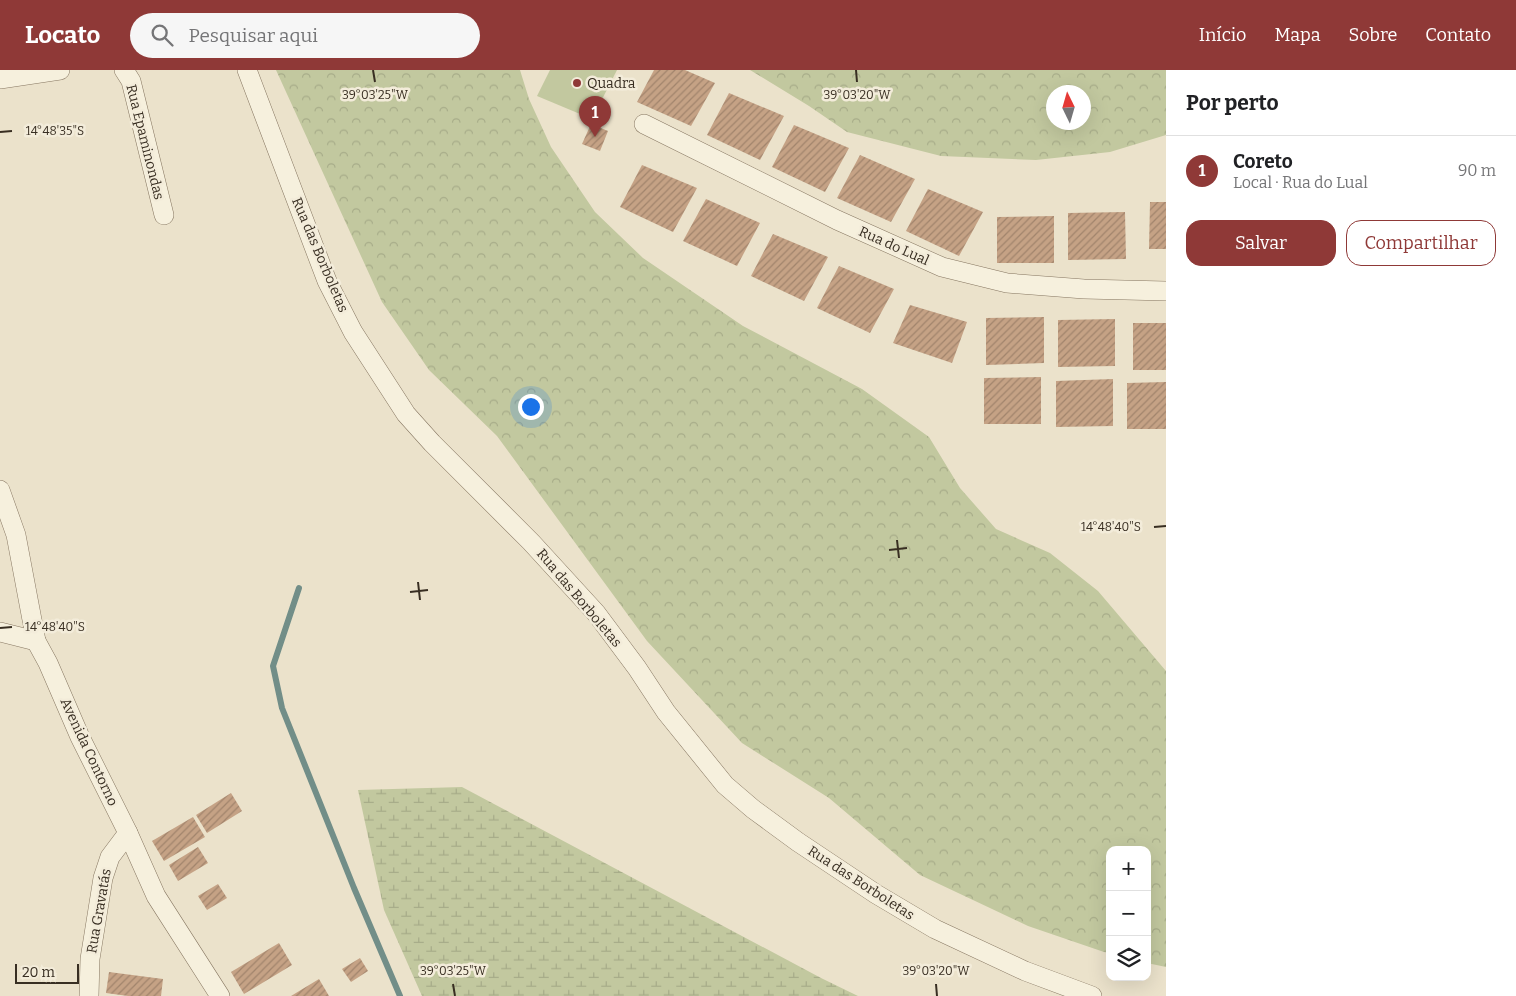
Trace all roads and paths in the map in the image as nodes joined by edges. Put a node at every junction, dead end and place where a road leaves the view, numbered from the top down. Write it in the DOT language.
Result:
graph roads {
  1 [pos="60,70"];
  2 [pos="124,70"];
  3 [pos="247,70"];
  4 [pos="0,79"];
  5 [pos="644,124"];
  6 [pos="164,215"];
  7 [pos="1166,291"];
  8 [pos="0,490"];
  9 [pos="0,632"];
  10 [pos="36,640"];
  11 [pos="128,833"];
  12 [pos="89,996"];
  13 [pos="220,996"];
  14 [pos="1092,996"];
  1 -- 4 [label="street"];
  2 -- 6 [label="street, Rua Epaminondas"];
  3 -- 14 [label="street, Rua das Borboletas"];
  5 -- 7 [label="street, Rua do Lual"];
  8 -- 10 [label="street, Avenida Contorno"];
  9 -- 10 [label="street"];
  10 -- 11 [label="street, Avenida Contorno"];
  11 -- 12 [label="street, Rua Gravatás"];
  11 -- 13 [label="street, Avenida Contorno"];
}
